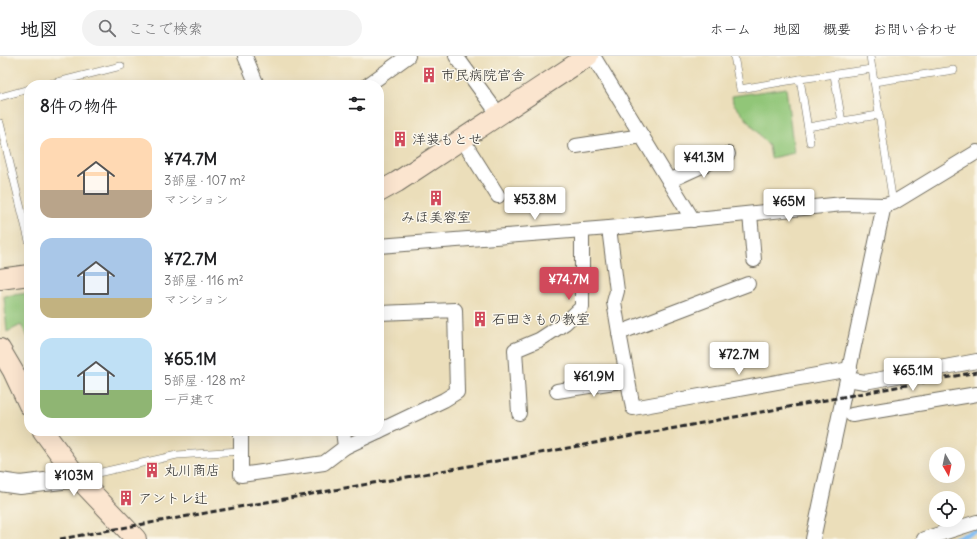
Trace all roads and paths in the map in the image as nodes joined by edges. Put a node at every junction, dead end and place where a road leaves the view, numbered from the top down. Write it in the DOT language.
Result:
graph roads {
  1 [pos="245,56"];
  2 [pos="408,56"];
  3 [pos="456,56"];
  4 [pos="588,56"];
  5 [pos="593,56"];
  6 [pos="734,56"];
  7 [pos="870,56"];
  8 [pos="122,66"];
  9 [pos="872,69"];
  10 [pos="954,70"];
  11 [pos="834,75"];
  12 [pos="800,79"];
  13 [pos="66,80"];
  14 [pos="255,80"];
  15 [pos="375,80"];
  16 [pos="874,82"];
  17 [pos="24,90"];
  18 [pos="0,96"];
  19 [pos="498,115"];
  20 [pos="878,115"];
  21 [pos="842,122"];
  22 [pos="0,123"];
  23 [pos="808,127"];
  24 [pos="642,136"];
  25 [pos="462,139"];
  26 [pos="810,142"];
  27 [pos="576,146"];
  28 [pos="977,152"];
  29 [pos="728,154"];
  30 [pos="669,181"];
  31 [pos="384,189"];
  32 [pos="498,196"];
  33 [pos="889,204"];
  34 [pos="750,214"];
  35 [pos="692,220"];
  36 [pos="24,221"];
  37 [pos="609,228"];
  38 [pos="582,230"];
  39 [pos="384,246"];
  40 [pos="754,260"];
  41 [pos="24,276"];
  42 [pos="0,278"];
  43 [pos="748,284"];
  44 [pos="384,313"];
  45 [pos="619,333"];
  46 [pos="0,349"];
  47 [pos="977,361"];
  48 [pos="849,374"];
  49 [pos="627,380"];
  50 [pos="557,391"];
  51 [pos="24,394"];
  52 [pos="977,394"];
  53 [pos="519,413"];
  54 [pos="852,415"];
  55 [pos="384,429"];
  56 [pos="47,436"];
  57 [pos="241,436"];
  58 [pos="344,436"];
  59 [pos="368,436"];
  60 [pos="345,447"];
  61 [pos="241,451"];
  62 [pos="78,478"];
  63 [pos="0,482"];
  64 [pos="977,522"];
  65 [pos="136,539"];
  66 [pos="813,539"];
  67 [pos="924,539"];
  1 -- 14 [label="street"];
  2 -- 15 [label="street"];
  3 -- 19 [label="street"];
  4 -- 19 [label="main road"];
  5 -- 24 [label="street"];
  6 -- 12 [label="lane"];
  7 -- 9 [label="lane"];
  8 -- 13 [label="lane"];
  9 -- 11 [label="lane"];
  9 -- 16 [label="lane"];
  10 -- 16 [label="lane"];
  11 -- 12 [label="lane"];
  11 -- 21 [label="lane"];
  12 -- 23 [label="lane"];
  16 -- 20 [label="lane"];
  17 -- 18 [label="lane"];
  19 -- 25 [label="main road"];
  20 -- 21 [label="lane"];
  20 -- 33 [label="lane"];
  21 -- 23 [label="lane"];
  22 -- 36 [label="lane"];
  23 -- 26 [label="lane"];
  24 -- 27 [label="street"];
  24 -- 30 [label="street"];
  25 -- 31 [label="main road"];
  25 -- 32 [label="street"];
  28 -- 33 [label="street"];
  29 -- 30 [label="street"];
  30 -- 35 [label="street"];
  33 -- 34 [label="street"];
  33 -- 48 [label="street"];
  34 -- 35 [label="street"];
  34 -- 40 [label="street"];
  35 -- 37 [label="street"];
  37 -- 38 [label="street"];
  37 -- 45 [label="street"];
  38 -- 39 [label="street"];
  38 -- 53 [label="street"];
  41 -- 42 [label="main road"];
  43 -- 45 [label="street"];
  44 -- 55 [label="street"];
  45 -- 49 [label="street"];
  46 -- 51 [label="main road"];
  47 -- 48 [label="street"];
  48 -- 49 [label="street"];
  48 -- 66 [label="street"];
  49 -- 50 [label="street"];
  52 -- 54 [label="street"];
  56 -- 62 [label="main road"];
  57 -- 61 [label="street"];
  58 -- 60 [label="street"];
  59 -- 60 [label="street"];
  60 -- 61 [label="street"];
  61 -- 62 [label="lane"];
  62 -- 63 [label="street"];
  62 -- 65 [label="main road"];
  64 -- 67 [label="street"];
}
